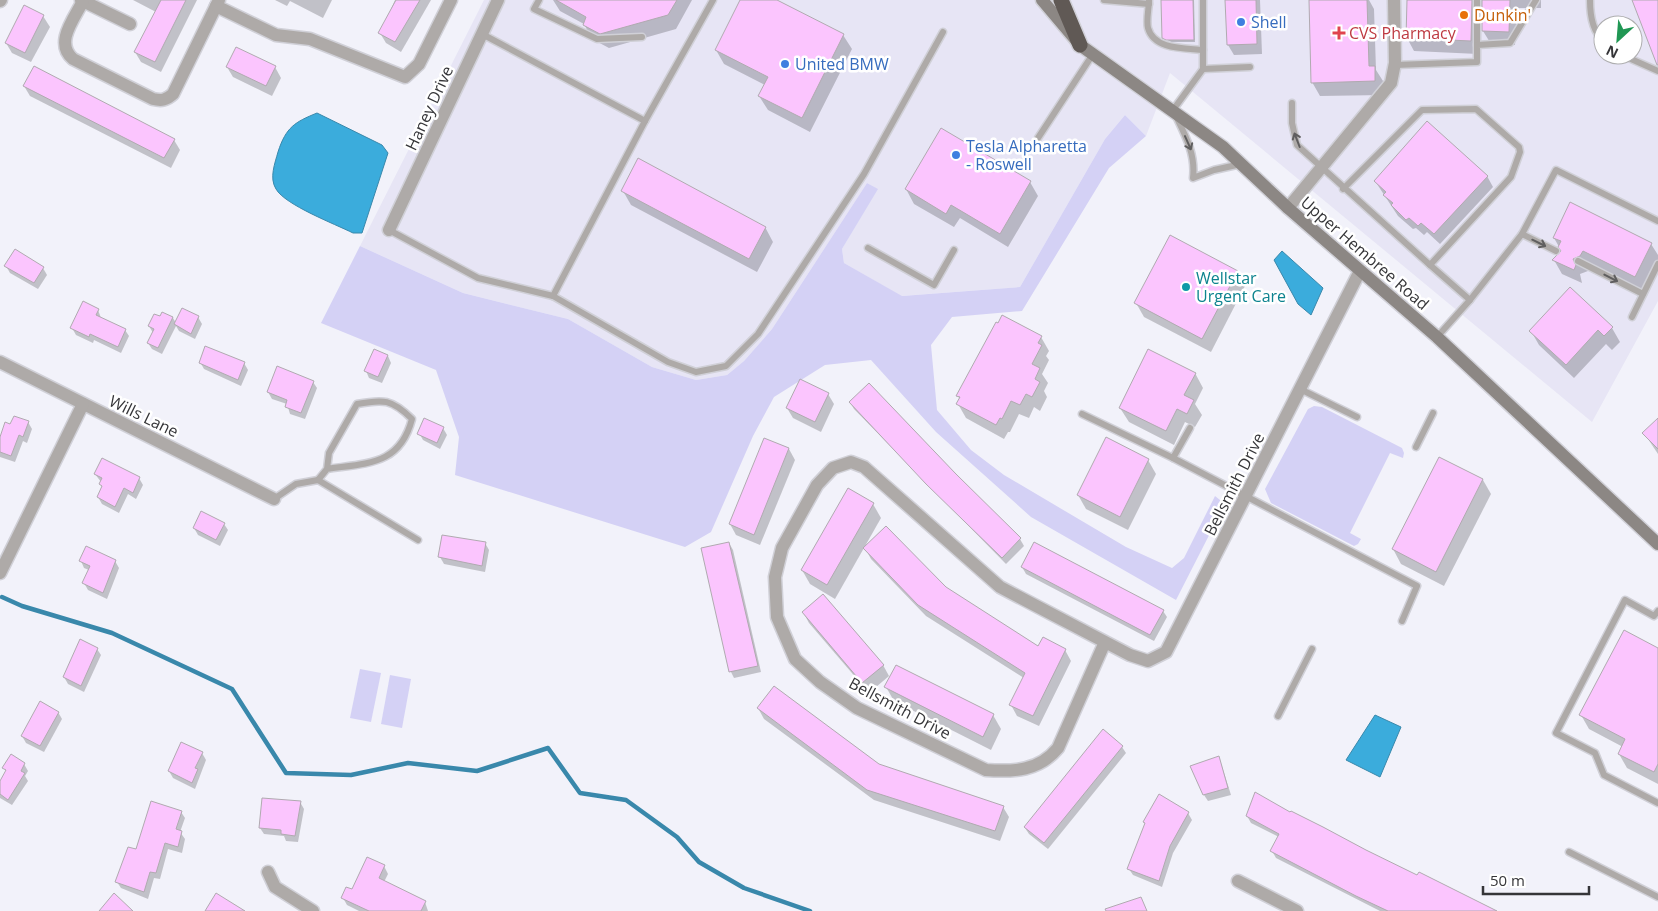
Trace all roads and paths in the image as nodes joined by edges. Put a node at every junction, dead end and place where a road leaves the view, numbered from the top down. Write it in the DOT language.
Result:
graph roads {
  1 [pos="82,0"];
  2 [pos="451,0"];
  3 [pos="498,0"];
  4 [pos="539,0"];
  5 [pos="713,0"];
  6 [pos="1042,0"];
  7 [pos="1061,0"];
  8 [pos="1104,0"];
  9 [pos="1203,0"];
  10 [pos="1394,0"];
  11 [pos="1477,0"];
  12 [pos="1536,0"];
  13 [pos="1590,0"];
  14 [pos="1149,2"];
  15 [pos="218,3"];
  16 [pos="1593,21"];
  17 [pos="130,24"];
  18 [pos="943,32"];
  19 [pos="482,34"];
  20 [pos="642,37"];
  21 [pos="1080,45"];
  22 [pos="1477,45"];
  23 [pos="1203,50"];
  24 [pos="1093,54"];
  25 [pos="1643,64"];
  26 [pos="1395,65"];
  27 [pos="1250,67"];
  28 [pos="1203,69"];
  29 [pos="1658,71"];
  30 [pos="1292,103"];
  31 [pos="1173,110"];
  32 [pos="646,121"];
  33 [pos="1038,138"];
  34 [pos="1241,164"];
  35 [pos="1321,169"];
  36 [pos="1344,189"];
  37 [pos="1288,208"];
  38 [pos="1658,221"];
  39 [pos="390,230"];
  40 [pos="1522,234"];
  41 [pos="868,248"];
  42 [pos="954,250"];
  43 [pos="1556,251"];
  44 [pos="1578,261"];
  45 [pos="1658,264"];
  46 [pos="1430,265"];
  47 [pos="1360,271"];
  48 [pos="1644,294"];
  49 [pos="553,296"];
  50 [pos="1470,300"];
  51 [pos="1632,317"];
  52 [pos="1437,337"];
  53 [pos="0,362"];
  54 [pos="1300,389"];
  55 [pos="83,404"];
  56 [pos="1433,413"];
  57 [pos="1082,414"];
  58 [pos="1357,417"];
  59 [pos="1190,428"];
  60 [pos="1416,447"];
  61 [pos="1172,458"];
  62 [pos="327,469"];
  63 [pos="318,480"];
  64 [pos="1246,496"];
  65 [pos="274,499"];
  66 [pos="418,540"];
  67 [pos="1658,544"];
  68 [pos="0,573"];
  69 [pos="1658,611"];
  70 [pos="1402,621"];
  71 [pos="1105,642"];
  72 [pos="1312,649"];
  73 [pos="1278,716"];
  74 [pos="1658,803"];
  75 [pos="1569,852"];
  76 [pos="268,872"];
  77 [pos="1238,881"];
  78 [pos="1658,897"];
  79 [pos="311,911"];
  80 [pos="1297,911"];
  1 -- 15 [label="street"];
  1 -- 17 [label="street"];
  2 -- 15 [label="street"];
  3 -- 19 [label="street, Haney Drive"];
  4 -- 20 [label="lane"];
  5 -- 32 [label="lane"];
  6 -- 21 [label="street, Upper Hembree Road"];
  7 -- 21 [label="highway"];
  8 -- 14 [label="lane"];
  9 -- 23 [label="lane"];
  10 -- 26 [label="street"];
  11 -- 22 [label="lane"];
  12 -- 22 [label="lane"];
  13 -- 16 [label="lane"];
  14 -- 23 [label="lane"];
  18 -- 49 [label="lane"];
  19 -- 32 [label="lane"];
  19 -- 39 [label="street, Haney Drive"];
  21 -- 24 [label="street, Upper Hembree Road"];
  22 -- 26 [label="lane"];
  23 -- 28 [label="lane"];
  24 -- 31 [label="street, Upper Hembree Road"];
  24 -- 33 [label="lane"];
  25 -- 29 [label="lane"];
  26 -- 35 [label="street"];
  27 -- 28 [label="lane"];
  28 -- 31 [label="lane"];
  35 -- 30 [label="lane, one-way"];
  31 -- 34 [label="street, Upper Hembree Road"];
  31 -- 34 [label="lane, one-way"];
  32 -- 49 [label="lane"];
  34 -- 37 [label="street, Upper Hembree Road"];
  35 -- 36 [label="lane"];
  35 -- 37 [label="street"];
  36 -- 46 [label="lane"];
  36 -- 46 [label="lane"];
  37 -- 47 [label="street, Upper Hembree Road"];
  38 -- 40 [label="lane"];
  39 -- 49 [label="lane"];
  40 -- 43 [label="lane, one-way"];
  40 -- 50 [label="lane"];
  41 -- 42 [label="lane"];
  44 -- 48 [label="lane, one-way"];
  45 -- 48 [label="lane"];
  46 -- 50 [label="lane"];
  47 -- 52 [label="street, Upper Hembree Road"];
  47 -- 54 [label="street, Bellsmith Drive"];
  48 -- 51 [label="lane"];
  50 -- 52 [label="lane"];
  52 -- 67 [label="street, Upper Hembree Road"];
  53 -- 55 [label="street, Wills Lane"];
  54 -- 58 [label="lane"];
  54 -- 64 [label="street, Bellsmith Drive"];
  55 -- 65 [label="street, Wills Lane"];
  55 -- 68 [label="street"];
  56 -- 60 [label="lane"];
  57 -- 61 [label="lane"];
  59 -- 61 [label="lane"];
  61 -- 64 [label="lane"];
  62 -- 62 [label="lane"];
  62 -- 63 [label="lane"];
  63 -- 65 [label="lane"];
  63 -- 66 [label="lane"];
  64 -- 70 [label="lane"];
  64 -- 71 [label="street, Bellsmith Drive"];
  69 -- 74 [label="lane"];
  71 -- 71 [label="street, Bellsmith Drive"];
  72 -- 73 [label="lane"];
  75 -- 78 [label="lane"];
  76 -- 79 [label="street"];
  77 -- 80 [label="street"];
}
